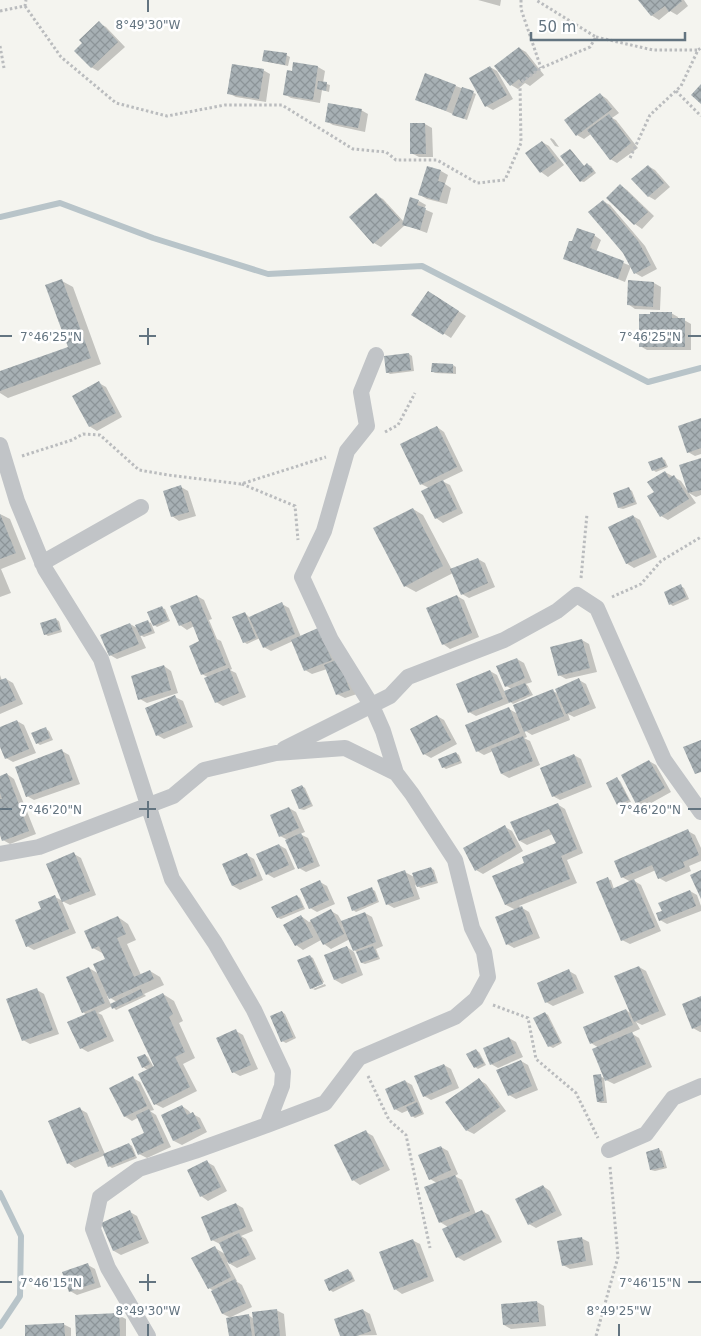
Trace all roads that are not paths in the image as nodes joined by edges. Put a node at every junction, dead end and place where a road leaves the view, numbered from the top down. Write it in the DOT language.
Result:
graph roads {
  1 [pos="376,355"];
  2 [pos="0,445"];
  3 [pos="140,507"];
  4 [pos="42,563"];
  5 [pos="372,706"];
  6 [pos="276,753"];
  7 [pos="396,773"];
  8 [pos="149,806"];
  9 [pos="701,812"];
  10 [pos="0,854"];
  11 [pos="701,1086"];
  12 [pos="267,1125"];
  13 [pos="608,1150"];
  14 [pos="148,1336"];
  1 -- 5 [label="street"];
  2 -- 4 [label="street"];
  3 -- 4 [label="street"];
  4 -- 8 [label="street"];
  5 -- 6 [label="street"];
  5 -- 7 [label="street"];
  5 -- 9 [label="street"];
  6 -- 7 [label="street"];
  6 -- 8 [label="street"];
  7 -- 12 [label="street"];
  8 -- 10 [label="street"];
  8 -- 12 [label="street"];
  11 -- 13 [label="street"];
  12 -- 14 [label="street"];
}
